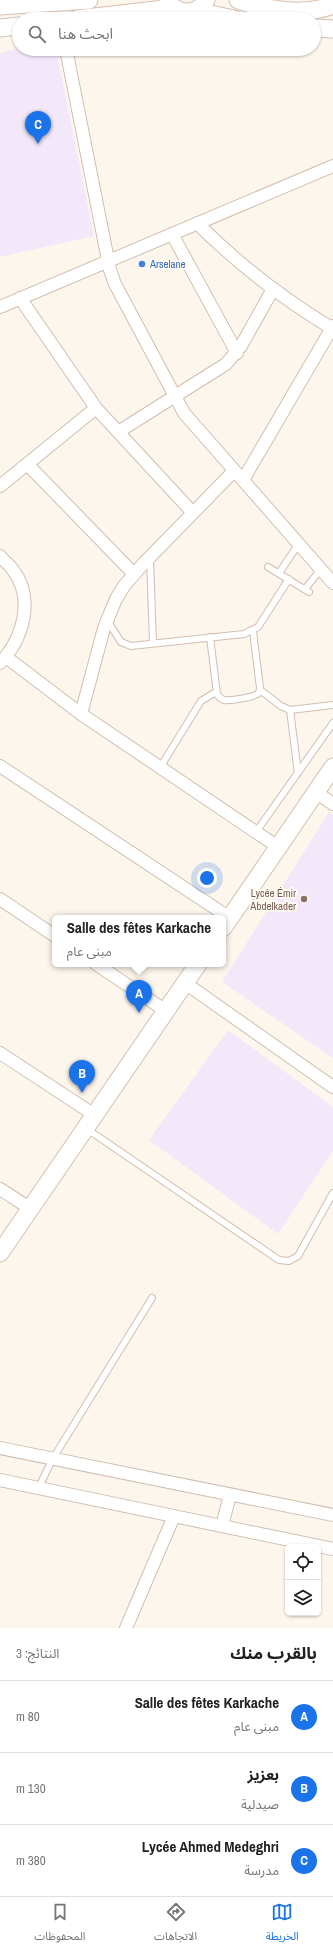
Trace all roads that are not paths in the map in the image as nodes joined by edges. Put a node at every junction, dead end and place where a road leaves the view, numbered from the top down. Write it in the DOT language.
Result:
graph roads {
  1 [pos="89,0"];
  2 [pos="238,0"];
  3 [pos="171,4"];
  4 [pos="201,5"];
  5 [pos="0,6"];
  6 [pos="333,6"];
  7 [pos="121,12"];
  8 [pos="218,12"];
  9 [pos="12,27"];
  10 [pos="0,28"];
  11 [pos="321,28"];
  12 [pos="333,29"];
  13 [pos="67,56"];
  14 [pos="333,166"];
  15 [pos="197,223"];
  16 [pos="172,234"];
  17 [pos="108,260"];
  18 [pos="273,289"];
  19 [pos="20,298"];
  20 [pos="0,307"];
  21 [pos="332,328"];
  22 [pos="236,353"];
  23 [pos="176,396"];
  24 [pos="96,408"];
  25 [pos="118,432"];
  26 [pos="27,464"];
  27 [pos="238,475"];
  28 [pos="0,486"];
  29 [pos="193,513"];
  30 [pos="298,545"];
  31 [pos="0,556"];
  32 [pos="150,557"];
  33 [pos="268,567"];
  34 [pos="321,569"];
  35 [pos="279,573"];
  36 [pos="134,574"];
  37 [pos="288,579"];
  38 [pos="333,583"];
  39 [pos="107,620"];
  40 [pos="253,631"];
  41 [pos="210,637"];
  42 [pos="153,643"];
  43 [pos="3,660"];
  44 [pos="260,690"];
  45 [pos="216,692"];
  46 [pos="333,705"];
  47 [pos="290,710"];
  48 [pos="81,714"];
  49 [pos="333,723"];
  50 [pos="0,766"];
  51 [pos="161,766"];
  52 [pos="333,767"];
  53 [pos="298,773"];
  54 [pos="316,792"];
  55 [pos="333,804"];
  56 [pos="256,832"];
  57 [pos="278,847"];
  58 [pos="0,899"];
  59 [pos="214,915"];
  60 [pos="226,923"];
  61 [pos="52,934"];
  62 [pos="100,967"];
  63 [pos="196,967"];
  64 [pos="185,983"];
  65 [pos="166,1011"];
  66 [pos="0,1053"];
  67 [pos="333,1087"];
  68 [pos="91,1122"];
  69 [pos="0,1188"];
  70 [pos="333,1193"];
  71 [pos="31,1209"];
  72 [pos="0,1253"];
  73 [pos="152,1298"];
  74 [pos="0,1448"];
  75 [pos="52,1460"];
  76 [pos="0,1480"];
  77 [pos="39,1487"];
  78 [pos="230,1495"];
  79 [pos="174,1516"];
  80 [pos="333,1516"];
  81 [pos="222,1526"];
  82 [pos="333,1549"];
  83 [pos="126,1628"];
  1 -- 5 [label="main road"];
  2 -- 6 [label="main road"];
  3 -- 4 [label="main road"];
  3 -- 7 [label="main road"];
  4 -- 8 [label="main road"];
  9 -- 10 [label="main road"];
  11 -- 12 [label="main road"];
  13 -- 17 [label="street"];
  14 -- 15 [label="street"];
  15 -- 16 [label="street"];
  15 -- 18 [label="street"];
  16 -- 17 [label="street"];
  16 -- 22 [label="street"];
  17 -- 19 [label="street"];
  17 -- 23 [label="street"];
  18 -- 21 [label="street"];
  18 -- 22 [label="street"];
  19 -- 20 [label="street"];
  19 -- 24 [label="street"];
  21 -- 27 [label="street"];
  22 -- 23 [label="street"];
  23 -- 25 [label="street"];
  23 -- 27 [label="street"];
  24 -- 25 [label="street"];
  24 -- 26 [label="street"];
  25 -- 29 [label="street"];
  26 -- 28 [label="street"];
  26 -- 36 [label="street"];
  27 -- 29 [label="street"];
  27 -- 30 [label="street"];
  29 -- 32 [label="street"];
  30 -- 34 [label="street"];
  30 -- 35 [label="lane"];
  31 -- 43 [label="street"];
  32 -- 36 [label="street"];
  32 -- 42 [label="lane"];
  33 -- 35 [label="lane"];
  34 -- 37 [label="lane"];
  34 -- 38 [label="street"];
  35 -- 37 [label="lane"];
  36 -- 39 [label="street"];
  37 -- 40 [label="lane"];
  39 -- 42 [label="lane"];
  39 -- 48 [label="street"];
  40 -- 41 [label="lane"];
  40 -- 44 [label="lane"];
  41 -- 42 [label="lane"];
  41 -- 45 [label="lane"];
  43 -- 48 [label="street"];
  44 -- 45 [label="lane"];
  44 -- 47 [label="lane"];
  45 -- 51 [label="lane"];
  46 -- 47 [label="lane"];
  47 -- 53 [label="lane"];
  48 -- 51 [label="street"];
  49 -- 53 [label="lane"];
  50 -- 59 [label="street"];
  51 -- 56 [label="street"];
  52 -- 54 [label="main road"];
  53 -- 56 [label="lane"];
  54 -- 55 [label="street"];
  54 -- 57 [label="main road"];
  56 -- 57 [label="street"];
  57 -- 60 [label="main road"];
  58 -- 61 [label="street"];
  62 -- 65 [label="street"];
  63 -- 64 [label="main road"];
  64 -- 65 [label="main road"];
  64 -- 67 [label="street"];
  65 -- 68 [label="main road"];
  66 -- 68 [label="street"];
  68 -- 70 [label="lane"];
  68 -- 71 [label="main road"];
  69 -- 71 [label="street"];
  71 -- 72 [label="main road"];
  73 -- 75 [label="lane"];
  74 -- 75 [label="street"];
  75 -- 77 [label="lane"];
  75 -- 78 [label="street"];
  76 -- 77 [label="street"];
  77 -- 79 [label="street"];
  78 -- 80 [label="street"];
  78 -- 81 [label="street"];
  79 -- 81 [label="street"];
  79 -- 83 [label="street"];
  81 -- 82 [label="street"];
}
